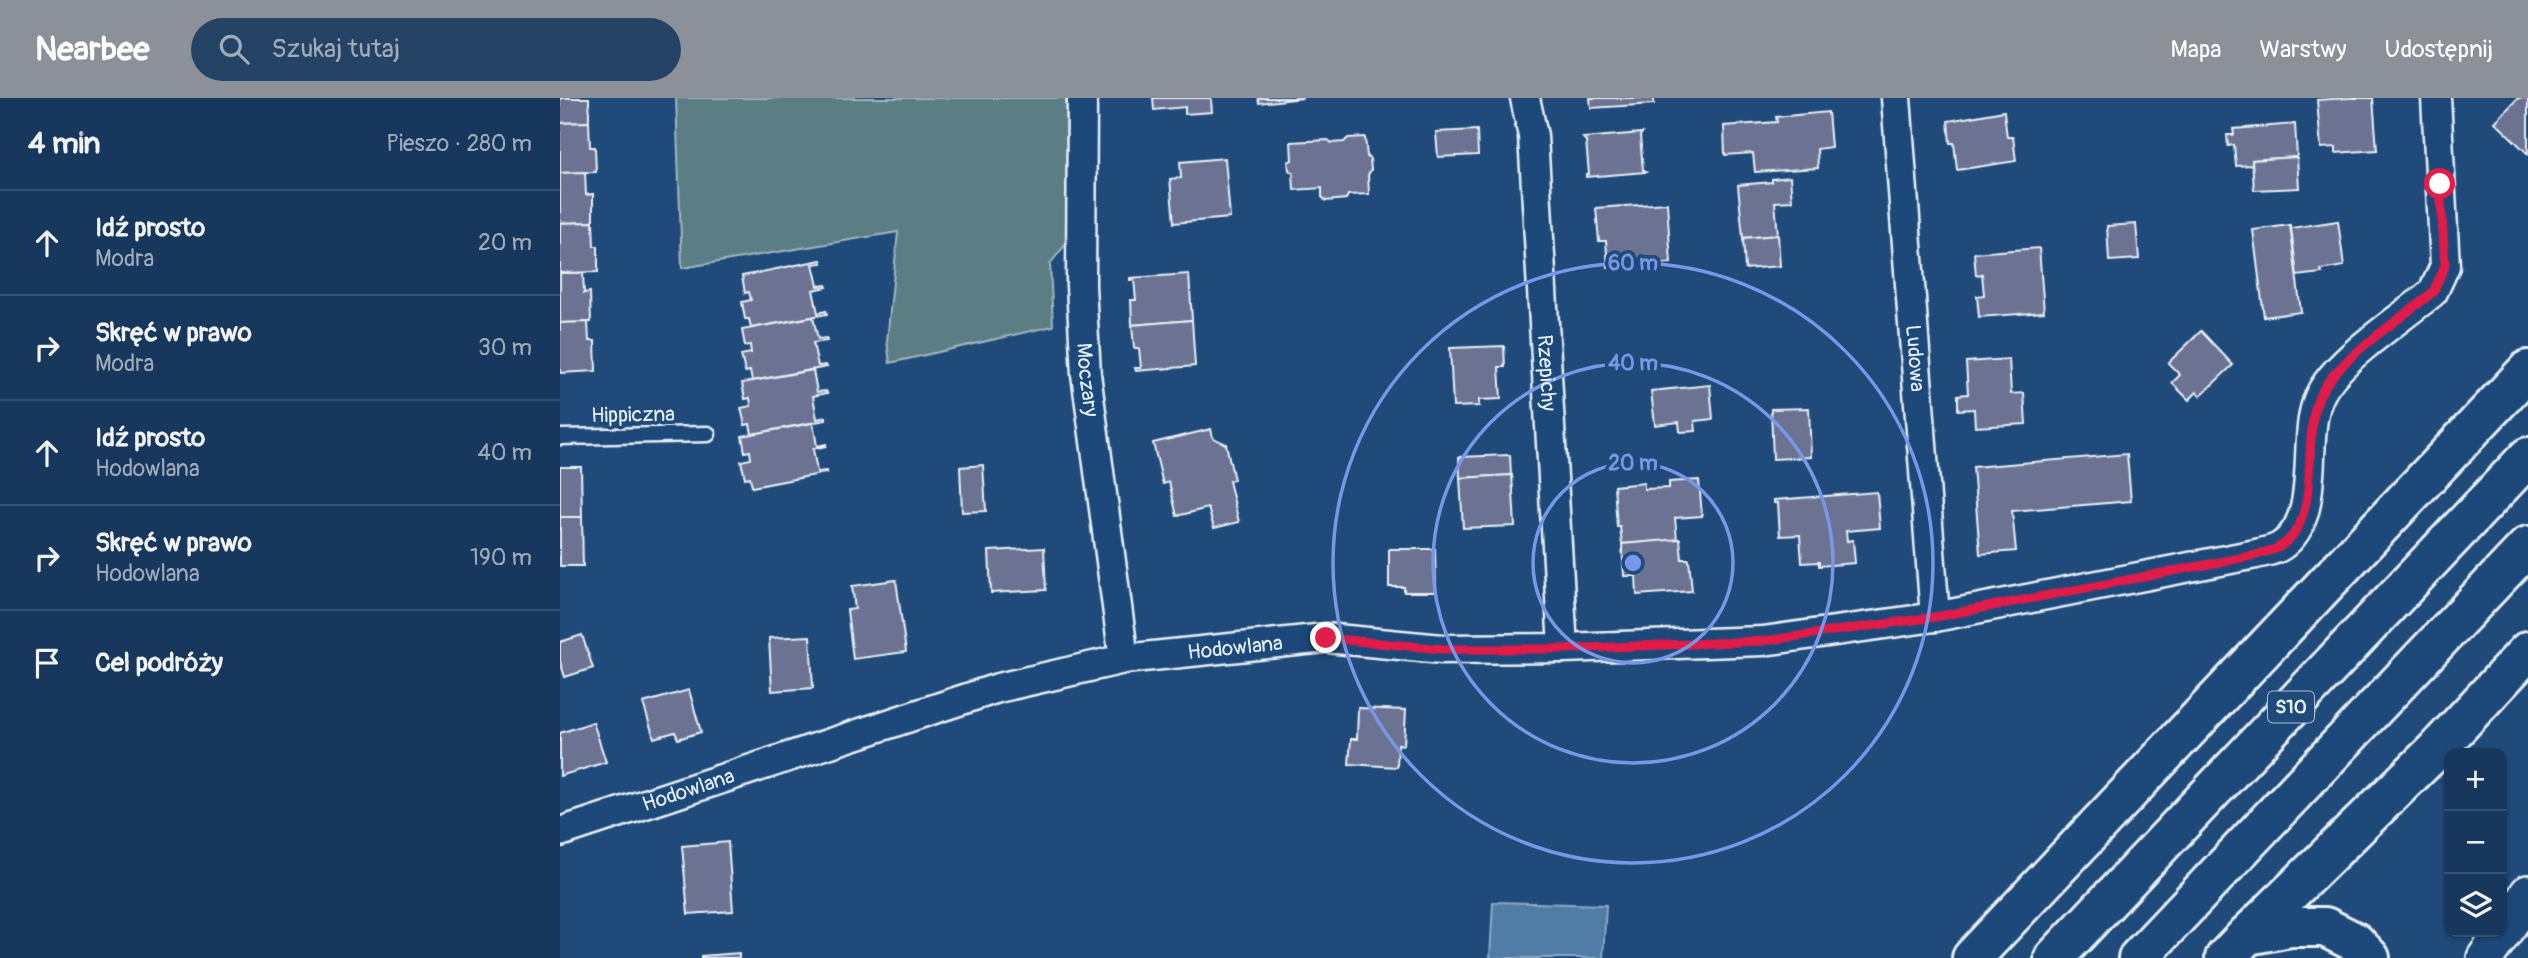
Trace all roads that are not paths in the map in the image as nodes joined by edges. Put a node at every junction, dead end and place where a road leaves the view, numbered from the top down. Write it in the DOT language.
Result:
graph roads {
  1 [pos="1082,98"];
  2 [pos="1525,98"];
  3 [pos="1896,98"];
  4 [pos="2436,98"];
  5 [pos="2528,370"];
  6 [pos="708,434"];
  7 [pos="560,438"];
  8 [pos="2528,457"];
  9 [pos="2528,546"];
  10 [pos="1935,617"];
  11 [pos="1563,649"];
  12 [pos="2528,651"];
  13 [pos="1124,659"];
  14 [pos="560,832"];
  15 [pos="2528,893"];
  16 [pos="2236,947"];
  17 [pos="1972,958"];
  18 [pos="2054,958"];
  19 [pos="2138,958"];
  20 [pos="2370,958"];
  21 [pos="2485,958"];
  1 -- 13 [label="street, Moczary"];
  2 -- 11 [label="street, Rzepichy"];
  3 -- 10 [label="street, Ludowa"];
  4 -- 10 [label="street, Hodowlana"];
  5 -- 17 [label="highway"];
  6 -- 7 [label="lane, Hippiczna"];
  8 -- 18 [label="highway, S10"];
  9 -- 19 [label="highway"];
  10 -- 11 [label="street, Hodowlana"];
  11 -- 13 [label="street, Hodowlana"];
  12 -- 16 [label="highway"];
  13 -- 14 [label="street, Hodowlana"];
  15 -- 21 [label="street"];
  16 -- 20 [label="highway"];
}
